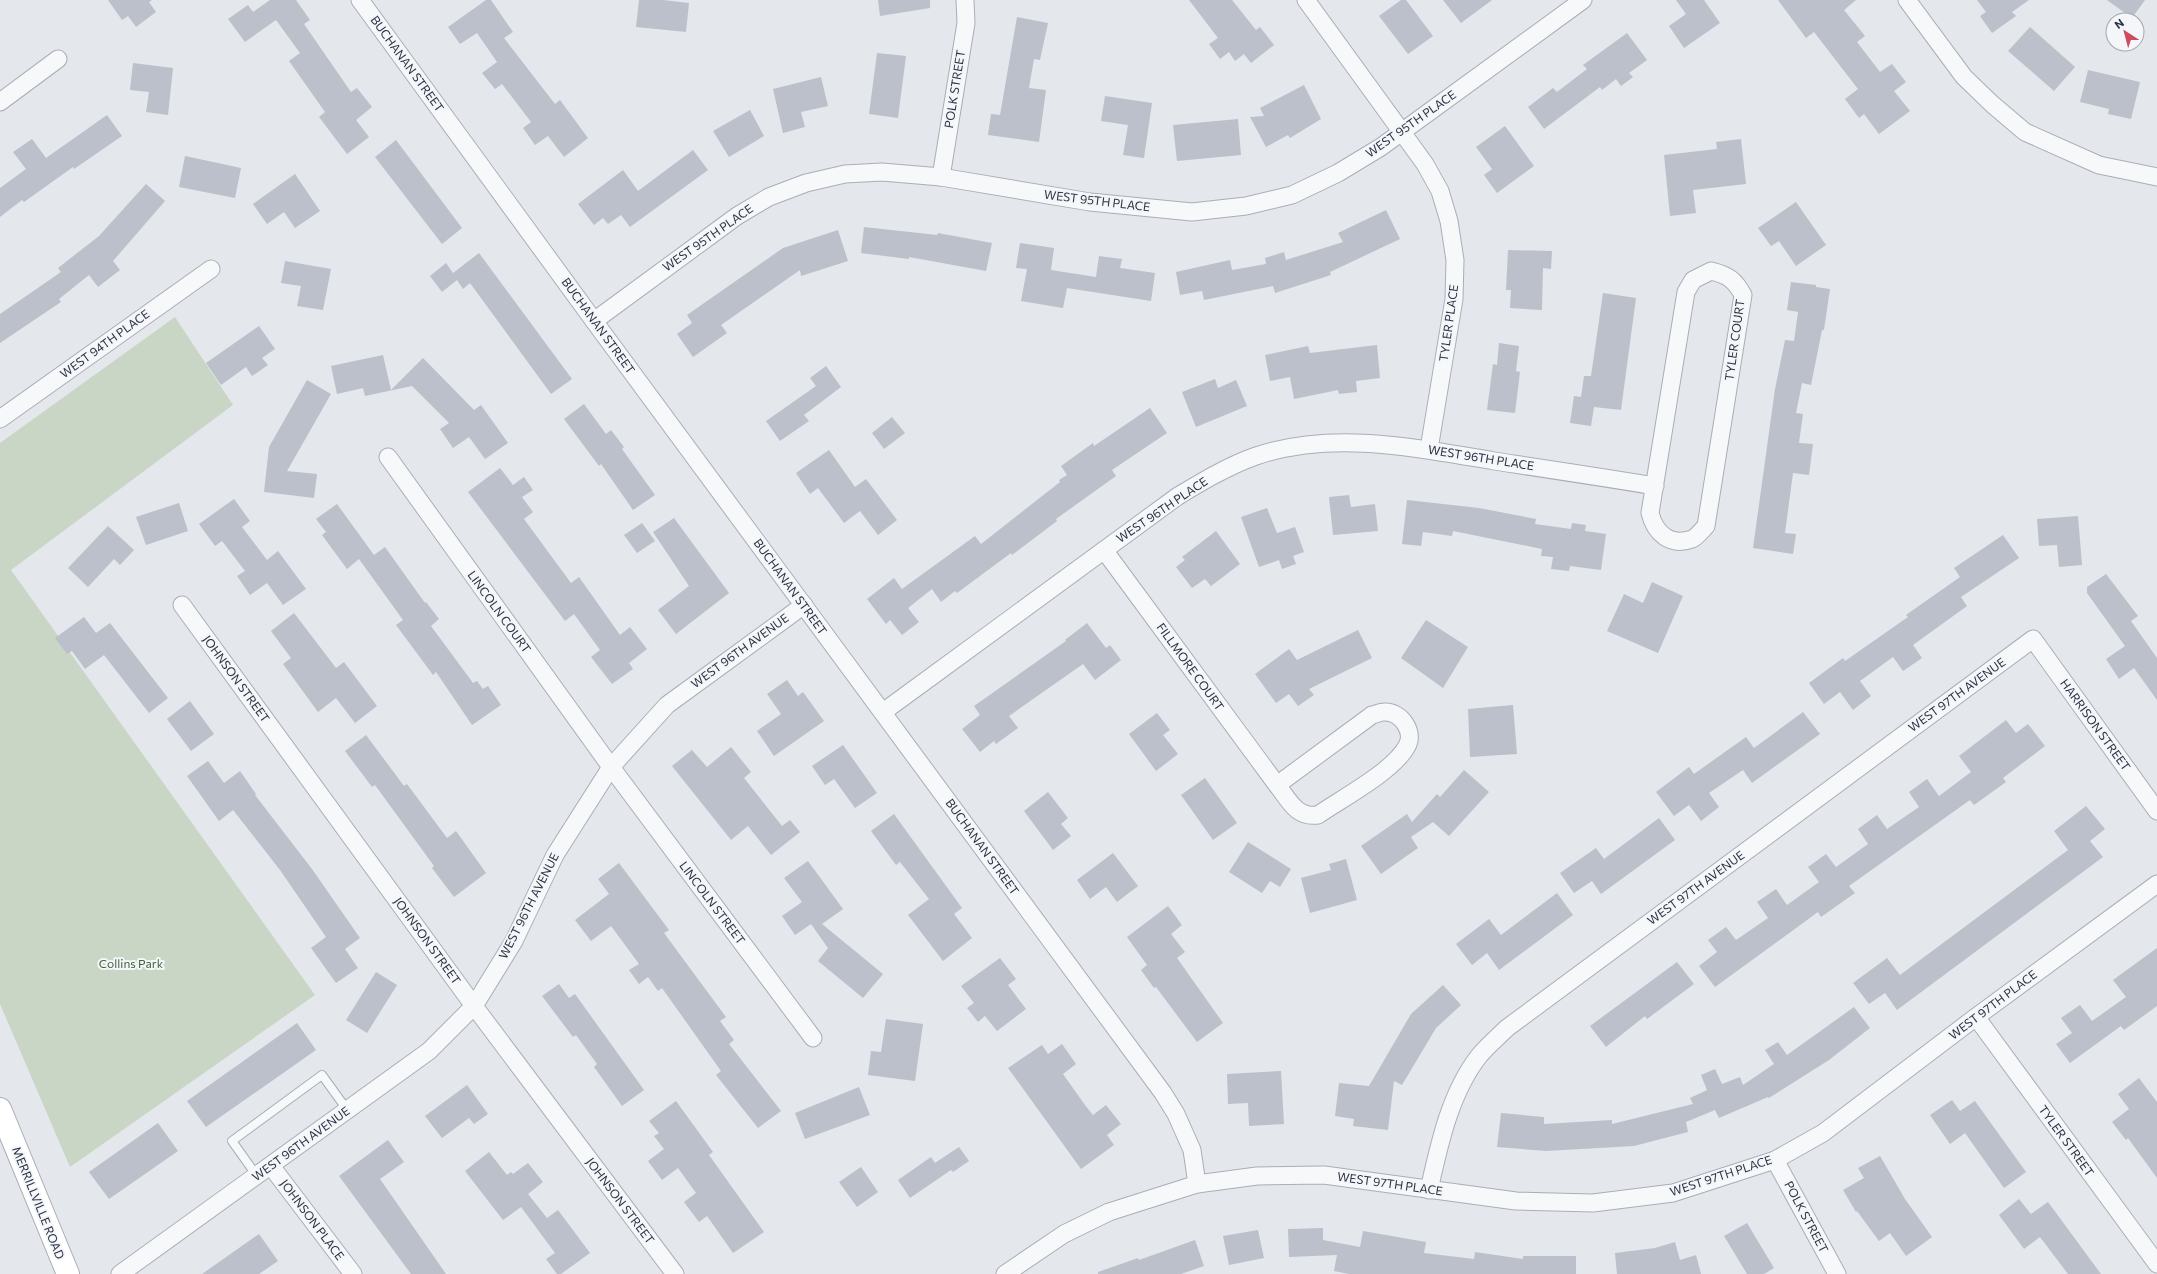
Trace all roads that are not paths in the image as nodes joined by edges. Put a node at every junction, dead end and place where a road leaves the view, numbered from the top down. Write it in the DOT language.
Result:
graph roads {
  1 [pos="360,0"];
  2 [pos="965,0"];
  3 [pos="1306,0"];
  4 [pos="1583,0"];
  5 [pos="1907,0"];
  6 [pos="58,59"];
  7 [pos="0,102"];
  8 [pos="1402,132"];
  9 [pos="941,177"];
  10 [pos="2157,178"];
  11 [pos="211,269"];
  12 [pos="594,321"];
  13 [pos="0,419"];
  14 [pos="1429,449"];
  15 [pos="388,457"];
  16 [pos="1655,486"];
  17 [pos="1104,550"];
  18 [pos="804,605"];
  19 [pos="182,606"];
  20 [pos="2033,639"];
  21 [pos="883,712"];
  22 [pos="610,767"];
  23 [pos="1277,785"];
  24 [pos="2157,811"];
  25 [pos="2157,884"];
  26 [pos="474,1006"];
  27 [pos="1976,1017"];
  28 [pos="813,1038"];
  29 [pos="0,1109"];
  30 [pos="348,1111"];
  31 [pos="1775,1160"];
  32 [pos="264,1171"];
  33 [pos="1198,1184"];
  34 [pos="1429,1190"];
  35 [pos="2157,1264"];
  36 [pos="68,1274"];
  37 [pos="120,1274"];
  38 [pos="352,1274"];
  39 [pos="675,1274"];
  40 [pos="1005,1274"];
  41 [pos="1837,1274"];
  1 -- 12 [label="street, BUCHANAN STREET"];
  2 -- 9 [label="street, POLK STREET"];
  3 -- 8 [label="street, TYLER PLACE"];
  4 -- 8 [label="street, WEST 95TH PLACE"];
  5 -- 10 [label="street"];
  6 -- 7 [label="street"];
  8 -- 9 [label="street, WEST 95TH PLACE"];
  8 -- 14 [label="street, TYLER PLACE"];
  9 -- 12 [label="street, WEST 95TH PLACE"];
  11 -- 13 [label="street, WEST 94TH PLACE"];
  12 -- 18 [label="street, BUCHANAN STREET"];
  14 -- 16 [label="street, WEST 96TH PLACE"];
  14 -- 17 [label="street, WEST 96TH PLACE"];
  15 -- 22 [label="street, LINCOLN COURT"];
  16 -- 16 [label="street, TYLER COURT"];
  17 -- 21 [label="street, WEST 96TH PLACE"];
  17 -- 23 [label="street, FILLMORE COURT"];
  18 -- 21 [label="street, BUCHANAN STREET"];
  18 -- 22 [label="street, WEST 96TH AVENUE"];
  19 -- 26 [label="street, JOHNSON STREET"];
  20 -- 24 [label="street, HARRISON STREET"];
  20 -- 34 [label="street, WEST 97TH AVENUE"];
  21 -- 33 [label="street, BUCHANAN STREET"];
  22 -- 26 [label="street, WEST 96TH AVENUE"];
  22 -- 28 [label="street, LINCOLN STREET"];
  23 -- 23 [label="street, FILLMORE COURT"];
  25 -- 27 [label="street, WEST 97TH PLACE"];
  26 -- 30 [label="street, WEST 96TH AVENUE"];
  26 -- 39 [label="street, JOHNSON STREET"];
  27 -- 31 [label="street, WEST 97TH PLACE"];
  27 -- 35 [label="street, TYLER STREET"];
  29 -- 36 [label="street, MERRILLVILLE ROAD"];
  30 -- 32 [label="street, WEST 96TH AVENUE"];
  30 -- 32 [label="lane"];
  31 -- 34 [label="street, WEST 97TH PLACE"];
  31 -- 41 [label="street, POLK STREET"];
  32 -- 37 [label="street, WEST 96TH AVENUE"];
  32 -- 38 [label="street, JOHNSON PLACE"];
  33 -- 34 [label="street, WEST 97TH PLACE"];
  33 -- 40 [label="street, WEST 97TH PLACE"];
}
